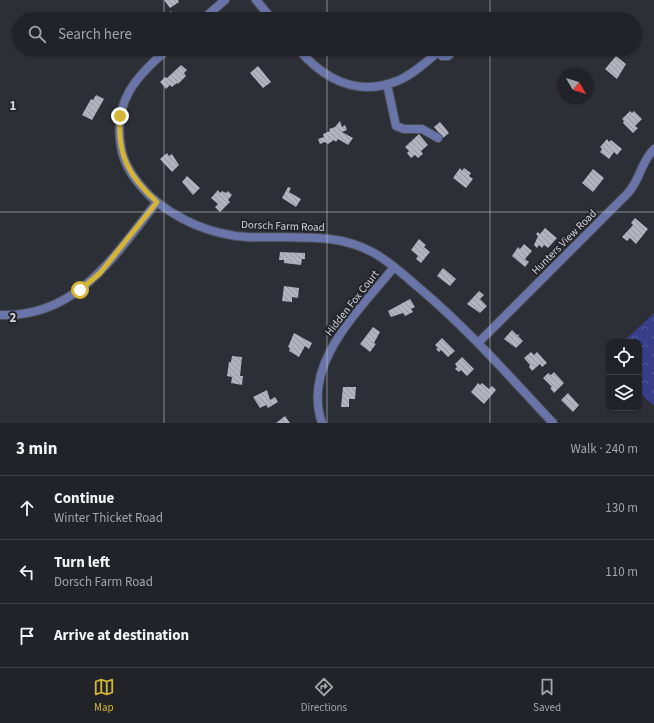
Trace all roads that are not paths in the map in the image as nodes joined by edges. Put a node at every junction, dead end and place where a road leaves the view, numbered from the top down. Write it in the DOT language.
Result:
graph roads {
  1 [pos="225,0"];
  2 [pos="256,0"];
  3 [pos="211,12"];
  4 [pos="266,12"];
  5 [pos="160,56"];
  6 [pos="304,56"];
  7 [pos="430,56"];
  8 [pos="387,84"];
  9 [pos="438,138"];
  10 [pos="654,149"];
  11 [pos="157,202"];
  12 [pos="394,268"];
  13 [pos="0,315"];
  14 [pos="478,343"];
  15 [pos="322,423"];
  16 [pos="553,423"];
  1 -- 3 [label="street"];
  2 -- 4 [label="street"];
  5 -- 11 [label="street, Dorsch Farm Road"];
  6 -- 8 [label="street"];
  7 -- 8 [label="street"];
  8 -- 9 [label="street"];
  10 -- 14 [label="street, Hunters View Road"];
  11 -- 12 [label="street, Dorsch Farm Road"];
  11 -- 13 [label="street"];
  12 -- 14 [label="street, Dorsch Farm Road"];
  12 -- 15 [label="street, Hidden Fox Court"];
  14 -- 16 [label="street, Dorsch Farm Road"];
}
